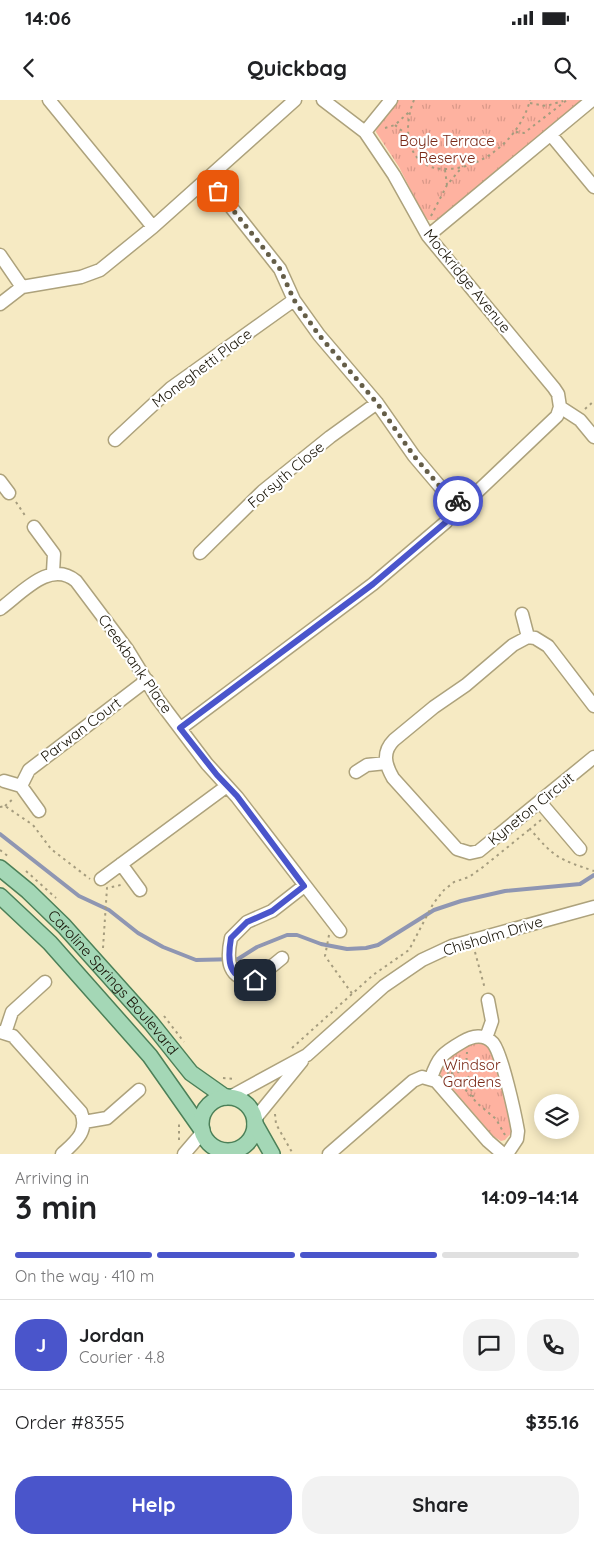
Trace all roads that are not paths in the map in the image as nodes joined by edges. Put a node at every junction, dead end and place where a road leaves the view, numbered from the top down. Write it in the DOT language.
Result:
graph roads {
  1 [pos="49,100"];
  2 [pos="295,100"];
  3 [pos="323,100"];
  4 [pos="391,100"];
  5 [pos="592,100"];
  6 [pos="365,132"];
  7 [pos="550,135"];
  8 [pos="208,178"];
  9 [pos="594,187"];
  10 [pos="153,227"];
  11 [pos="428,236"];
  12 [pos="0,255"];
  13 [pos="22,287"];
  14 [pos="294,300"];
  15 [pos="0,304"];
  16 [pos="377,403"];
  17 [pos="560,408"];
  18 [pos="594,436"];
  19 [pos="115,440"];
  20 [pos="0,481"];
  21 [pos="9,493"];
  22 [pos="459,499"];
  23 [pos="34,527"];
  24 [pos="200,553"];
  25 [pos="53,572"];
  26 [pos="0,609"];
  27 [pos="522,614"];
  28 [pos="528,637"];
  29 [pos="147,680"];
  30 [pos="594,706"];
  31 [pos="180,728"];
  32 [pos="594,757"];
  33 [pos="386,763"];
  34 [pos="356,772"];
  35 [pos="4,781"];
  36 [pos="21,786"];
  37 [pos="227,786"];
  38 [pos="540,802"];
  39 [pos="39,811"];
  40 [pos="580,849"];
  41 [pos="121,864"];
  42 [pos="0,868"];
  43 [pos="102,884"];
  44 [pos="304,886"];
  45 [pos="140,890"];
  46 [pos="0,896"];
  47 [pos="594,907"];
  48 [pos="340,931"];
  49 [pos="282,958"];
  50 [pos="45,982"];
  51 [pos="488,1000"];
  52 [pos="2,1032"];
  53 [pos="486,1038"];
  54 [pos="307,1055"];
  55 [pos="431,1078"];
  56 [pos="139,1090"];
  57 [pos="227,1097"];
  58 [pos="84,1122"];
  59 [pos="254,1122"];
  60 [pos="202,1131"];
  61 [pos="180,1149"];
  62 [pos="224,1152"];
  63 [pos="62,1154"];
  64 [pos="272,1154"];
  65 [pos="329,1154"];
  66 [pos="505,1154"];
  1 -- 10 [label="street"];
  2 -- 8 [label="street"];
  3 -- 6 [label="street, Mockridge Avenue"];
  4 -- 6 [label="street"];
  5 -- 7 [label="street"];
  6 -- 11 [label="street, Mockridge Avenue"];
  7 -- 9 [label="street"];
  7 -- 11 [label="street"];
  8 -- 10 [label="street"];
  8 -- 14 [label="street"];
  10 -- 13 [label="street"];
  11 -- 17 [label="street, Mockridge Avenue"];
  12 -- 13 [label="street"];
  13 -- 15 [label="street"];
  14 -- 16 [label="street"];
  14 -- 19 [label="street, Moneghetti Place"];
  16 -- 22 [label="street"];
  16 -- 24 [label="street, Forsyth Close"];
  17 -- 18 [label="street"];
  17 -- 22 [label="street"];
  20 -- 21 [label="street"];
  22 -- 31 [label="street"];
  23 -- 25 [label="street"];
  25 -- 26 [label="street"];
  25 -- 29 [label="street, Creekbank Place"];
  27 -- 28 [label="street"];
  28 -- 30 [label="street"];
  28 -- 33 [label="street"];
  29 -- 31 [label="street, Creekbank Place"];
  29 -- 36 [label="street, Parwan Court"];
  31 -- 37 [label="street, Creekbank Place"];
  32 -- 38 [label="street, Kyneton Circuit"];
  33 -- 34 [label="street"];
  33 -- 38 [label="street, Kyneton Circuit"];
  35 -- 36 [label="street"];
  36 -- 39 [label="street"];
  37 -- 41 [label="street"];
  37 -- 44 [label="street, Creekbank Place"];
  38 -- 40 [label="street"];
  41 -- 43 [label="street"];
  41 -- 45 [label="street"];
  42 -- 57 [label="main road, Caroline Springs Boulevard"];
  44 -- 48 [label="street, Creekbank Place"];
  44 -- 49 [label="street"];
  46 -- 60 [label="main road, Caroline Springs Boulevard"];
  47 -- 54 [label="street, Chisholm Drive"];
  50 -- 52 [label="street"];
  51 -- 53 [label="street"];
  52 -- 58 [label="street"];
  53 -- 55 [label="street"];
  53 -- 66 [label="street"];
  54 -- 57 [label="street, Chisholm Drive"];
  54 -- 59 [label="street, Chisholm Drive"];
  55 -- 65 [label="street"];
  55 -- 66 [label="street"];
  56 -- 58 [label="street"];
  57 -- 59 [label="main road"];
  57 -- 60 [label="main road"];
  58 -- 63 [label="street"];
  59 -- 62 [label="main road"];
  59 -- 64 [label="main road"];
  60 -- 61 [label="street"];
  60 -- 62 [label="main road"];
}
